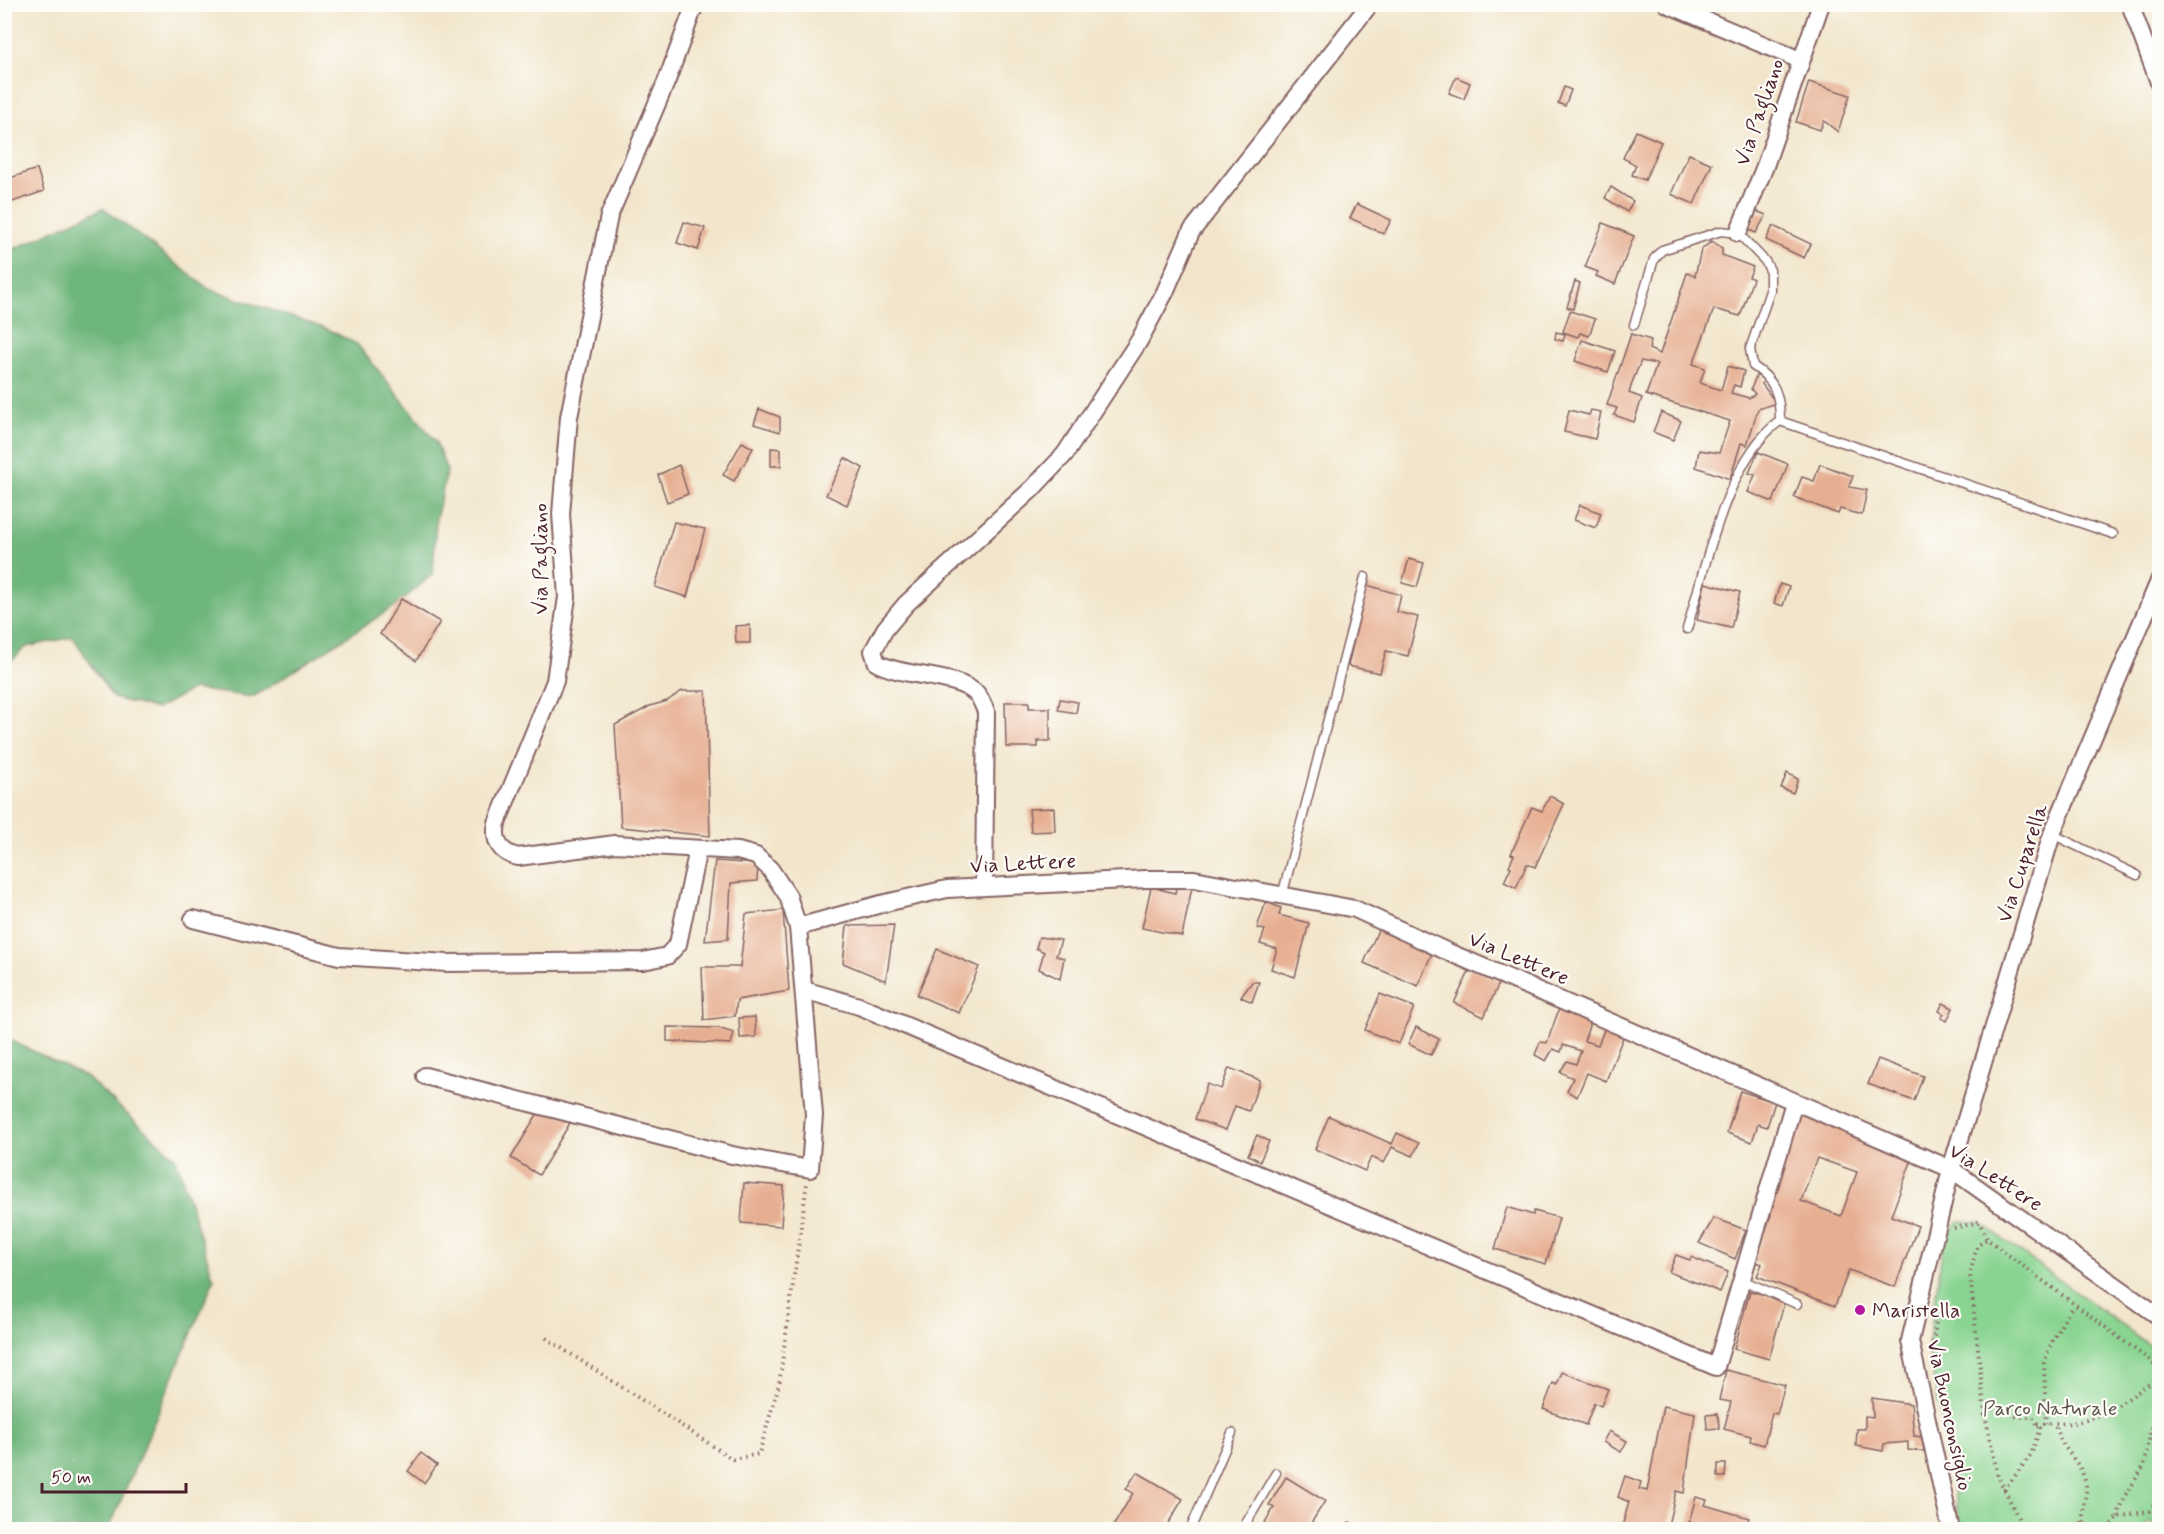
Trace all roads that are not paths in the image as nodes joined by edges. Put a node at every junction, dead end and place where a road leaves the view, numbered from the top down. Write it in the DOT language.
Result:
graph roads {
  1 [pos="695,4"];
  2 [pos="1370,4"];
  3 [pos="1667,4"];
  4 [pos="1821,4"];
  5 [pos="2130,4"];
  6 [pos="1800,60"];
  7 [pos="2160,85"];
  8 [pos="1738,233"];
  9 [pos="1634,325"];
  10 [pos="1780,421"];
  11 [pos="2113,534"];
  12 [pos="1365,577"];
  13 [pos="2160,579"];
  14 [pos="1687,629"];
  15 [pos="2052,834"];
  16 [pos="698,849"];
  17 [pos="2137,875"];
  18 [pos="984,886"];
  19 [pos="1282,897"];
  20 [pos="193,919"];
  21 [pos="798,927"];
  22 [pos="804,990"];
  23 [pos="425,1076"];
  24 [pos="1794,1102"];
  25 [pos="1951,1169"];
  26 [pos="1742,1280"];
  27 [pos="1797,1304"];
  28 [pos="2160,1317"];
  29 [pos="1232,1433"];
  30 [pos="1276,1473"];
  31 [pos="1190,1530"];
  32 [pos="1242,1530"];
  33 [pos="1952,1530"];
  1 -- 16 [label="street, Via Pagliano"];
  2 -- 18 [label="street"];
  3 -- 6 [label="street"];
  4 -- 6 [label="street, Via Pagliano"];
  5 -- 7 [label="street"];
  6 -- 8 [label="street, Via Pagliano"];
  8 -- 9 [label="lane"];
  8 -- 10 [label="lane"];
  10 -- 11 [label="lane"];
  10 -- 14 [label="lane"];
  12 -- 19 [label="lane"];
  13 -- 15 [label="street, Via Cuparella"];
  15 -- 17 [label="lane"];
  15 -- 25 [label="street, Via Cuparella"];
  16 -- 20 [label="street"];
  16 -- 21 [label="street, Via Pagliano"];
  18 -- 19 [label="street, Via Lettere"];
  18 -- 21 [label="street, Via Lettere"];
  19 -- 24 [label="street, Via Lettere"];
  21 -- 22 [label="street, Via Pagliano"];
  22 -- 23 [label="street, Via Pagliano"];
  22 -- 26 [label="street"];
  24 -- 25 [label="street, Via Lettere"];
  24 -- 26 [label="street"];
  25 -- 28 [label="street, Via Lettere"];
  25 -- 33 [label="street, Via Buonconsiglio"];
  26 -- 27 [label="lane"];
  29 -- 31 [label="lane"];
  30 -- 32 [label="lane"];
}
